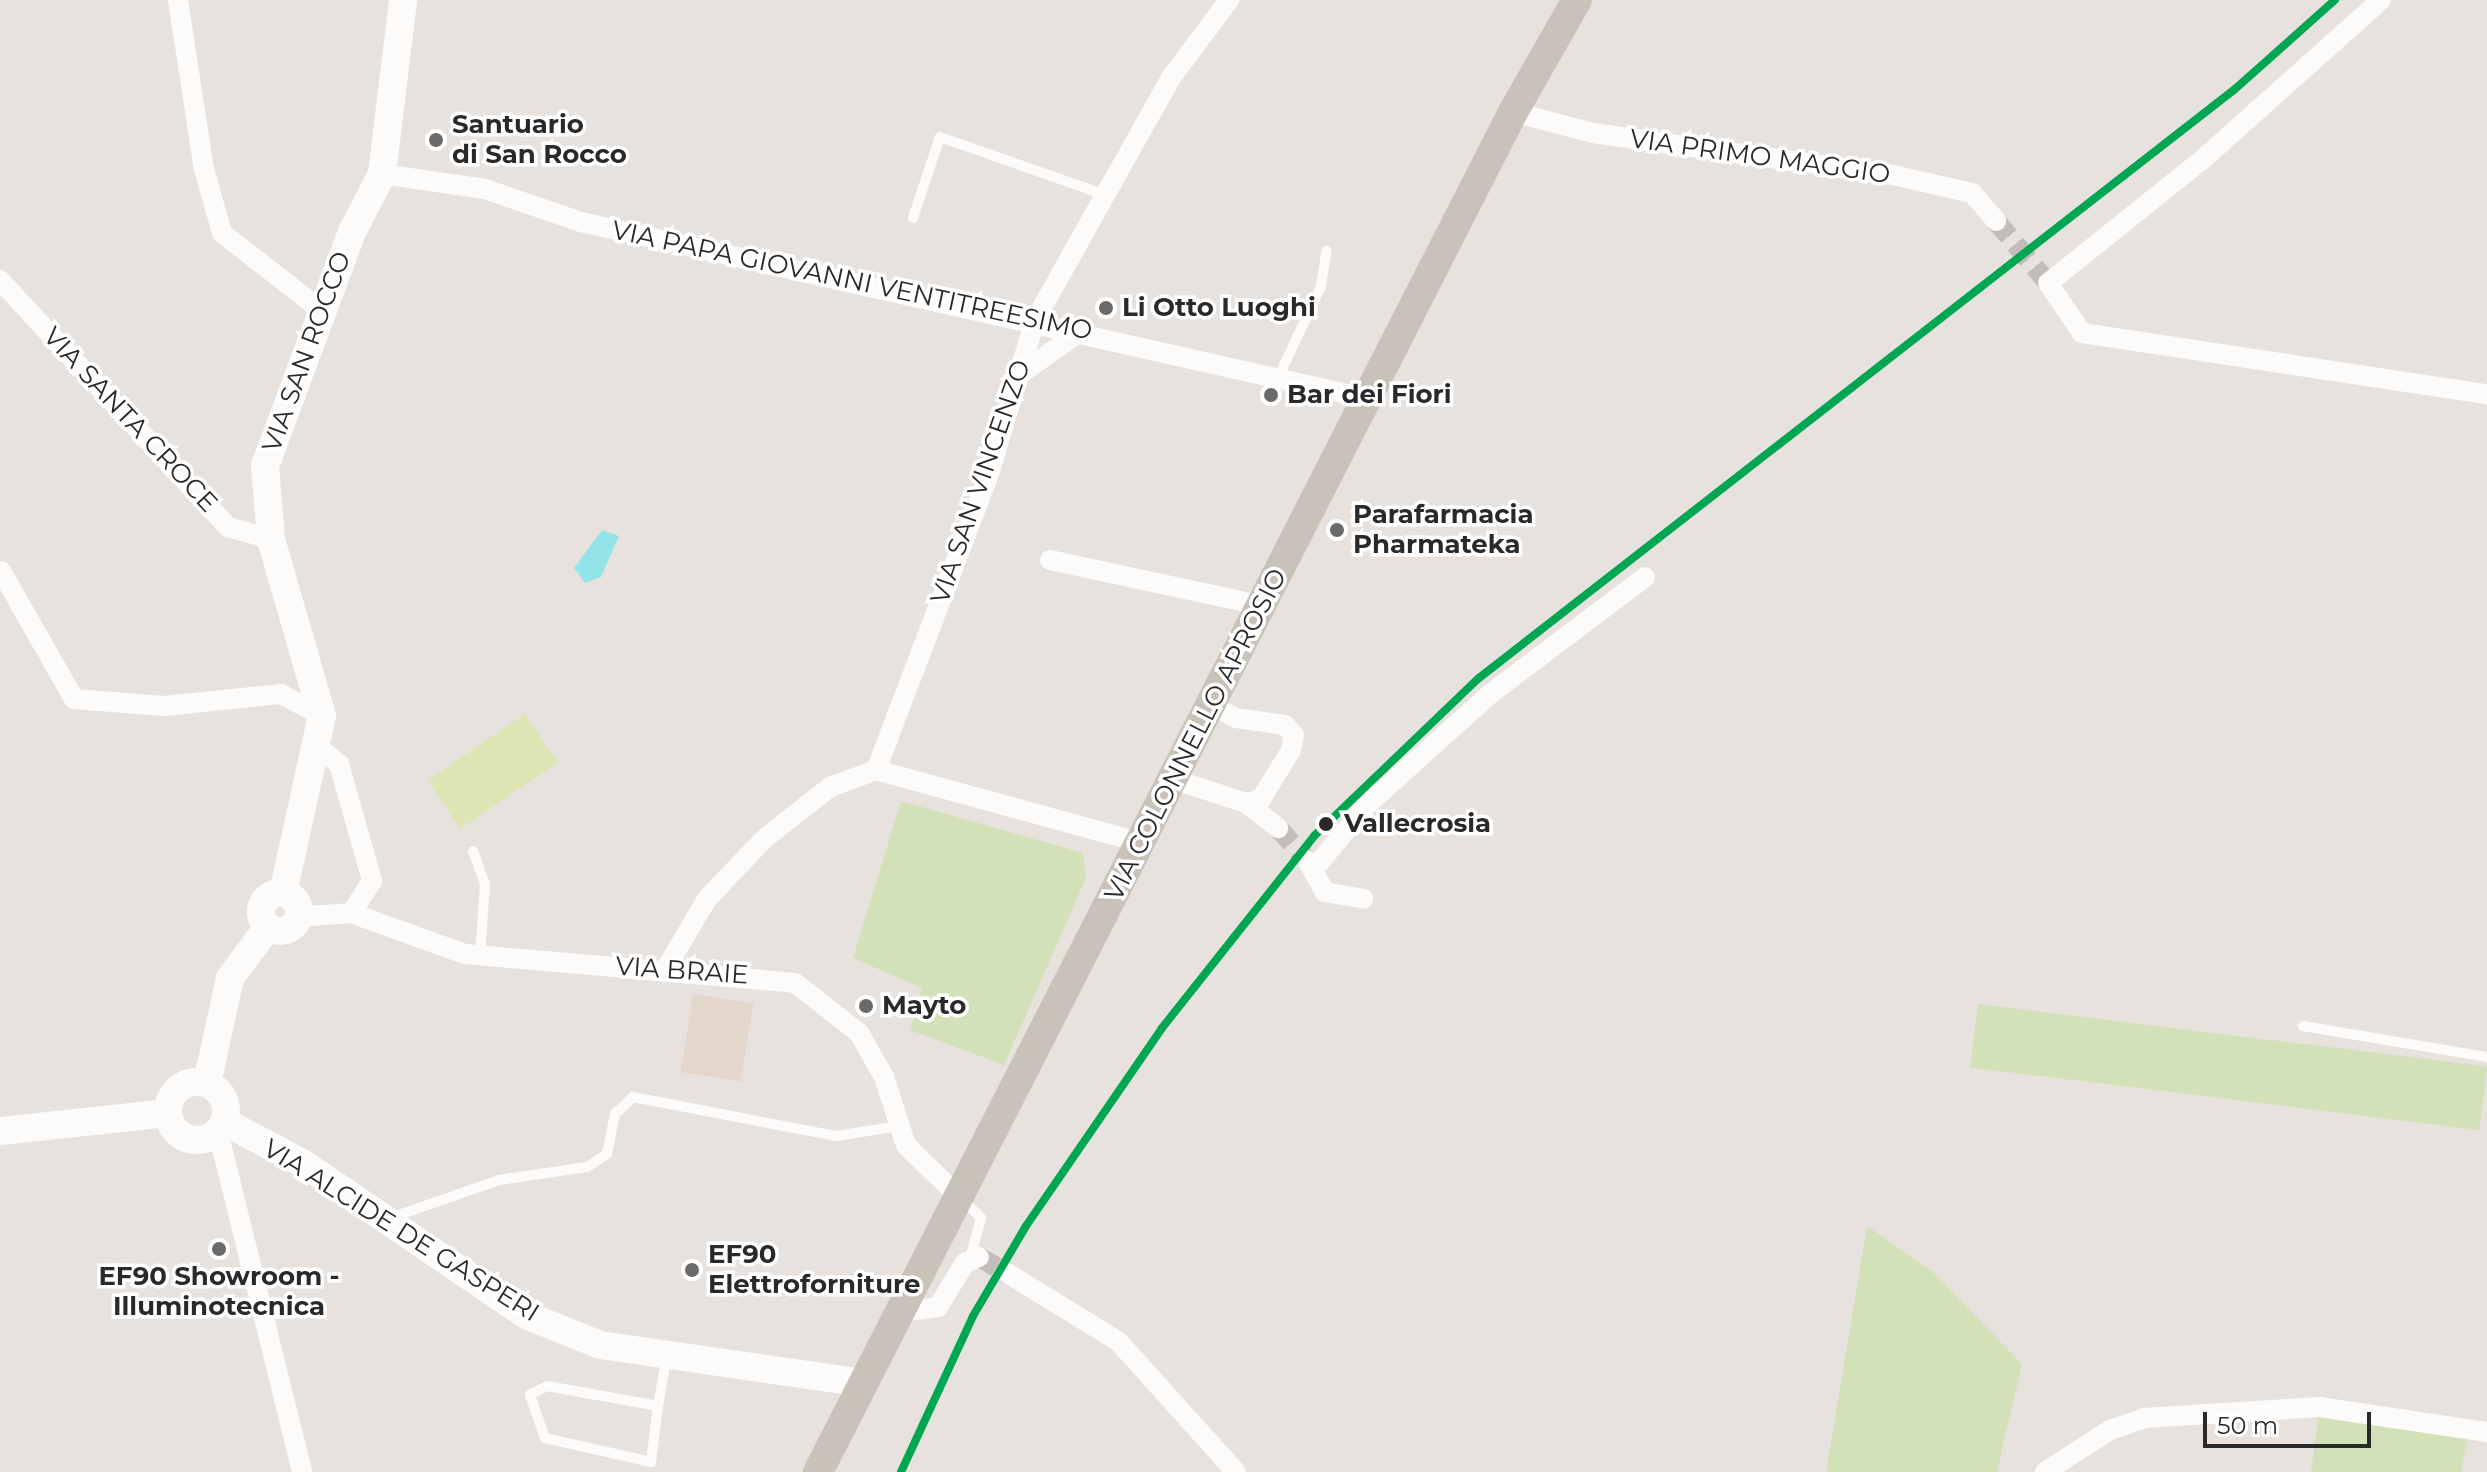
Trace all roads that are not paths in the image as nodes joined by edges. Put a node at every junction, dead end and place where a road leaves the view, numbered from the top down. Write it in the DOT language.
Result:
graph roads {
  1 [pos="178,0"];
  2 [pos="403,0"];
  3 [pos="1229,0"];
  4 [pos="1575,0"];
  5 [pos="2381,0"];
  6 [pos="1513,112"];
  7 [pos="382,174"];
  8 [pos="1103,194"];
  9 [pos="913,218"];
  10 [pos="1996,221"];
  11 [pos="1327,250"];
  12 [pos="0,280"];
  13 [pos="321,310"];
  14 [pos="1035,320"];
  15 [pos="1081,331"];
  16 [pos="1020,374"];
  17 [pos="1278,378"];
  18 [pos="2487,394"];
  19 [pos="1369,399"];
  20 [pos="271,539"];
  21 [pos="1050,560"];
  22 [pos="1,571"];
  23 [pos="1645,577"];
  24 [pos="1264,606"];
  25 [pos="1213,706"];
  26 [pos="322,716"];
  27 [pos="318,747"];
  28 [pos="876,770"];
  29 [pos="1173,779"];
  30 [pos="1246,803"];
  31 [pos="1278,828"];
  32 [pos="1140,842"];
  33 [pos="473,851"];
  34 [pos="1363,899"];
  35 [pos="290,905"];
  36 [pos="351,913"];
  37 [pos="480,955"];
  38 [pos="665,970"];
  39 [pos="2303,1026"];
  40 [pos="2487,1057"];
  41 [pos="207,1083"];
  42 [pos="168,1113"];
  43 [pos="899,1126"];
  44 [pos="221,1127"];
  45 [pos="0,1131"];
  46 [pos="959,1197"];
  47 [pos="384,1221"];
  48 [pos="975,1258"];
  49 [pos="1007,1273"];
  50 [pos="899,1312"];
  51 [pos="667,1354"];
  52 [pos="863,1383"];
  53 [pos="658,1406"];
  54 [pos="2487,1432"];
  55 [pos="2049,1471"];
  56 [pos="302,1472"];
  57 [pos="818,1472"];
  58 [pos="1236,1472"];
  1 -- 13 [label="street"];
  2 -- 7 [label="street, VIA SAN ROCCO"];
  3 -- 8 [label="street, VIA SAN VINCENZO"];
  4 -- 6 [label="main road, VIA COLONNELLO APROSIO"];
  5 -- 18 [label="street"];
  6 -- 10 [label="street, VIA PRIMO MAGGIO"];
  6 -- 19 [label="main road, VIA COLONNELLO APROSIO"];
  7 -- 13 [label="street, VIA SAN ROCCO"];
  7 -- 14 [label="street, VIA PAPA GIOVANNI VENTITREESIMO"];
  8 -- 9 [label="lane"];
  8 -- 14 [label="street, VIA SAN VINCENZO"];
  11 -- 17 [label="lane"];
  12 -- 20 [label="street, VIA SANTA CROCE"];
  13 -- 20 [label="street, VIA SAN ROCCO"];
  14 -- 15 [label="street, VIA PAPA GIOVANNI VENTITREESIMO"];
  14 -- 16 [label="street, VIA SAN VINCENZO"];
  15 -- 16 [label="street"];
  15 -- 17 [label="street, VIA PAPA GIOVANNI VENTITREESIMO"];
  16 -- 28 [label="street, VIA SAN VINCENZO"];
  17 -- 19 [label="street, VIA PAPA GIOVANNI VENTITREESIMO"];
  19 -- 24 [label="main road, VIA COLONNELLO APROSIO"];
  20 -- 26 [label="street, VIA SAN ROCCO"];
  21 -- 24 [label="street"];
  22 -- 26 [label="street"];
  23 -- 34 [label="street"];
  24 -- 25 [label="main road, VIA COLONNELLO APROSIO"];
  25 -- 29 [label="main road, VIA COLONNELLO APROSIO"];
  25 -- 30 [label="street"];
  26 -- 27 [label="street, VIA SAN ROCCO"];
  27 -- 35 [label="street, VIA SAN ROCCO"];
  27 -- 36 [label="street"];
  28 -- 32 [label="street"];
  28 -- 38 [label="street"];
  29 -- 30 [label="street"];
  29 -- 32 [label="main road, VIA COLONNELLO APROSIO"];
  30 -- 31 [label="street"];
  32 -- 46 [label="main road, VIA COLONNELLO APROSIO"];
  33 -- 37 [label="lane"];
  35 -- 36 [label="street, VIA BRAIE"];
  35 -- 41 [label="street"];
  36 -- 37 [label="street, VIA BRAIE"];
  37 -- 38 [label="street, VIA BRAIE"];
  38 -- 43 [label="street, VIA BRAIE"];
  39 -- 40 [label="lane"];
  41 -- 42 [label="street"];
  41 -- 44 [label="street"];
  42 -- 44 [label="street"];
  42 -- 45 [label="street"];
  43 -- 46 [label="street, VIA BRAIE"];
  43 -- 47 [label="lane"];
  44 -- 47 [label="street, VIA ALCIDE DE GASPERI"];
  44 -- 56 [label="street"];
  46 -- 48 [label="lane"];
  46 -- 50 [label="main road, VIA COLONNELLO APROSIO"];
  47 -- 51 [label="street, VIA ALCIDE DE GASPERI"];
  48 -- 50 [label="street"];
  49 -- 58 [label="street"];
  50 -- 52 [label="main road, VIA COLONNELLO APROSIO"];
  51 -- 52 [label="street, VIA ALCIDE DE GASPERI"];
  51 -- 53 [label="lane"];
  52 -- 57 [label="main road, VIA COLONNELLO APROSIO"];
  53 -- 53 [label="lane"];
  54 -- 55 [label="street"];
}
